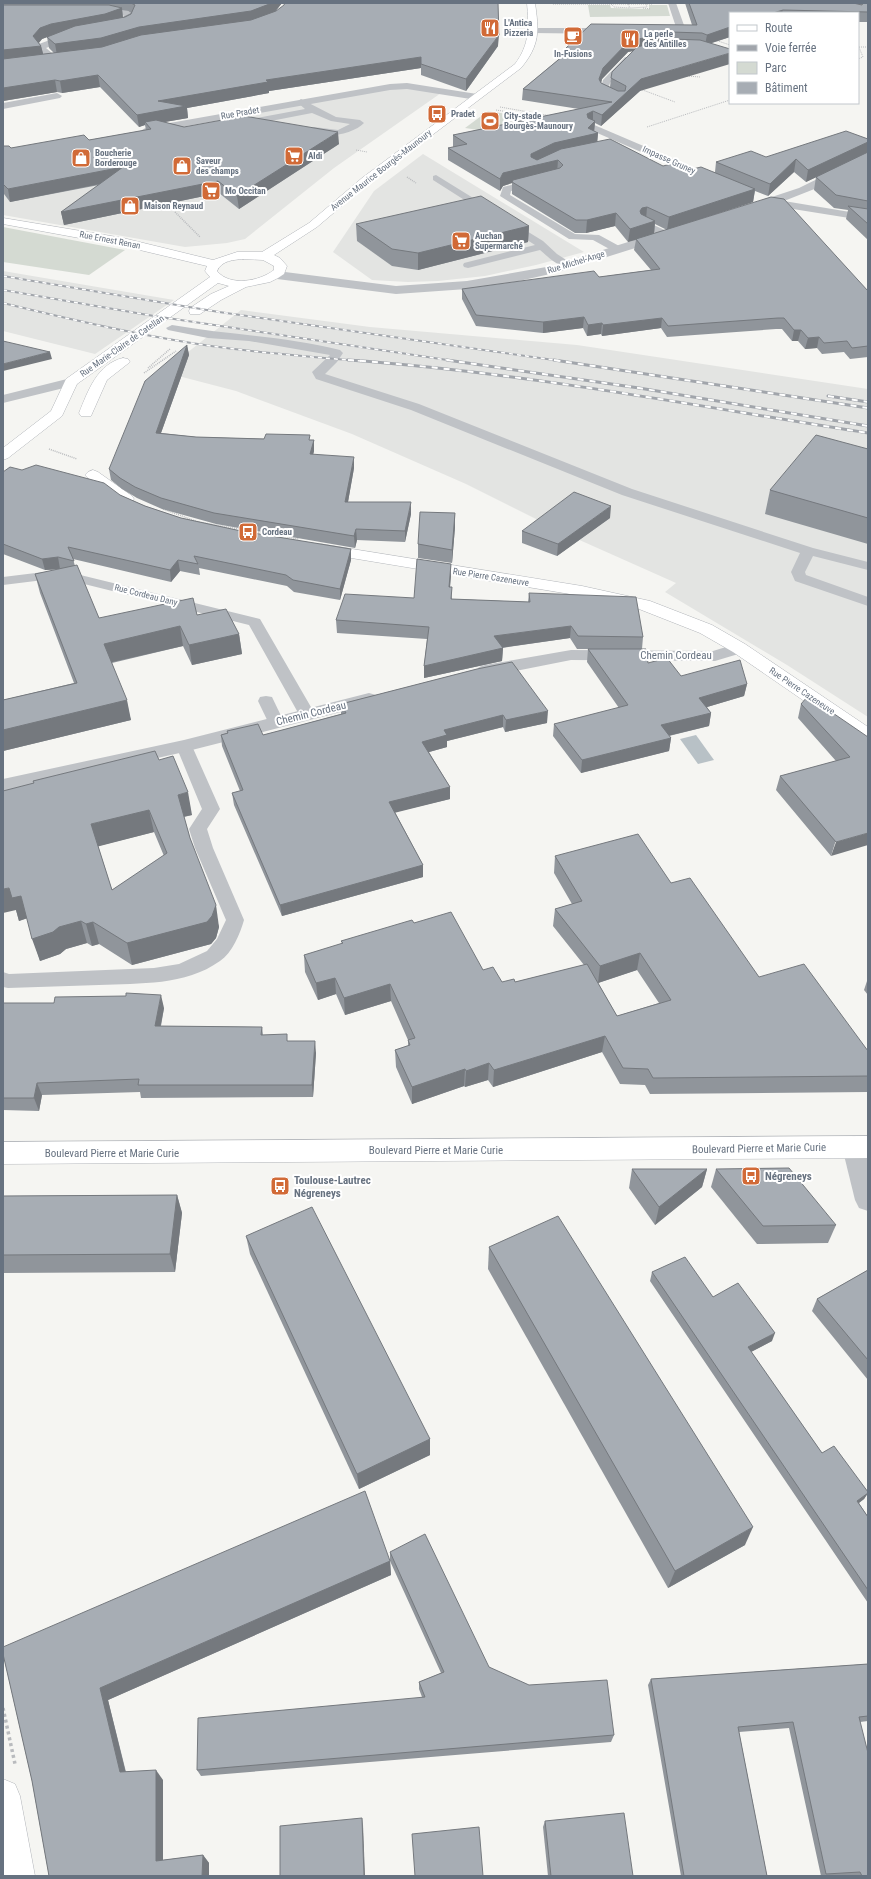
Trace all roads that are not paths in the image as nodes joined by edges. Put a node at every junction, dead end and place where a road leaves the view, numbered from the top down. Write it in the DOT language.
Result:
graph roads {
  1 [pos="531,3"];
  2 [pos="672,4"];
  3 [pos="80,11"];
  4 [pos="102,29"];
  5 [pos="88,31"];
  6 [pos="535,31"];
  7 [pos="625,31"];
  8 [pos="647,31"];
  9 [pos="638,53"];
  10 [pos="40,62"];
  11 [pos="57,96"];
  12 [pos="477,97"];
  13 [pos="620,99"];
  14 [pos="301,102"];
  15 [pos="3,106"];
  16 [pos="313,110"];
  17 [pos="266,119"];
  18 [pos="286,125"];
  19 [pos="229,126"];
  20 [pos="592,127"];
  21 [pos="157,128"];
  22 [pos="308,129"];
  23 [pos="135,132"];
  24 [pos="178,133"];
  25 [pos="631,142"];
  26 [pos="614,146"];
  27 [pos="868,157"];
  28 [pos="436,178"];
  29 [pos="549,179"];
  30 [pos="728,185"];
  31 [pos="753,202"];
  32 [pos="768,202"];
  33 [pos="868,218"];
  34 [pos="3,221"];
  35 [pos="645,224"];
  36 [pos="680,230"];
  37 [pos="665,234"];
  38 [pos="543,246"];
  39 [pos="617,249"];
  40 [pos="264,256"];
  41 [pos="215,264"];
  42 [pos="468,265"];
  43 [pos="569,265"];
  44 [pos="277,275"];
  45 [pos="217,278"];
  46 [pos="242,284"];
  47 [pos="172,328"];
  48 [pos="160,336"];
  49 [pos="136,354"];
  50 [pos="71,382"];
  51 [pos="3,399"];
  52 [pos="86,413"];
  53 [pos="3,455"];
  54 [pos="93,475"];
  55 [pos="149,507"];
  56 [pos="303,543"];
  57 [pos="808,552"];
  58 [pos="868,566"];
  59 [pos="3,581"];
  60 [pos="868,602"];
  61 [pos="739,648"];
  62 [pos="468,675"];
  63 [pos="384,695"];
  64 [pos="266,701"];
  65 [pos="307,714"];
  66 [pos="276,722"];
  67 [pos="868,736"];
  68 [pos="184,746"];
  69 [pos="3,786"];
  70 [pos="3,980"];
  71 [pos="861,1147"];
  72 [pos="3,1153"];
  73 [pos="868,1200"];
  74 [pos="4,1805"];
  75 [pos="17,1876"];
  1 -- 6 [label="street, Avenue Maurice Bourgès-Maunoury"];
  2 -- 8 [label="street"];
  3 -- 4 [label="street"];
  5 -- 10 [label="street"];
  6 -- 7 [label="street"];
  6 -- 12 [label="street, Avenue Maurice Bourgès-Maunoury"];
  9 -- 13 [label="lane"];
  11 -- 15 [label="street"];
  12 -- 14 [label="street, Rue Pradet"];
  12 -- 40 [label="street, Avenue Maurice Bourgès-Maunoury"];
  14 -- 16 [label="lane"];
  14 -- 21 [label="street, Rue Pradet"];
  16 -- 17 [label="lane"];
  16 -- 22 [label="lane"];
  17 -- 18 [label="lane"];
  17 -- 19 [label="lane"];
  20 -- 25 [label="street, Impasse Gruney"];
  21 -- 23 [label="street, Rue Pradet"];
  21 -- 24 [label="lane"];
  25 -- 26 [label="lane"];
  25 -- 30 [label="street, Impasse Gruney"];
  27 -- 32 [label="street"];
  28 -- 38 [label="lane"];
  29 -- 39 [label="lane"];
  31 -- 32 [label="street"];
  32 -- 33 [label="street"];
  34 -- 41 [label="street, Rue Ernest Renan"];
  35 -- 37 [label="lane"];
  36 -- 37 [label="street, Rue Michel-Ange"];
  37 -- 39 [label="street, Rue Michel-Ange"];
  38 -- 42 [label="lane"];
  38 -- 43 [label="lane"];
  39 -- 43 [label="street, Rue Michel-Ange"];
  40 -- 41 [label="street"];
  40 -- 44 [label="street"];
  41 -- 45 [label="street"];
  43 -- 44 [label="street, Rue Michel-Ange"];
  44 -- 46 [label="street"];
  45 -- 46 [label="street"];
  45 -- 50 [label="street, Rue Marie-Claire de Catellan"];
  46 -- 47 [label="street, Rue Marie-Claire de Catellan"];
  47 -- 48 [label="street, Rue Marie-Claire de Catellan"];
  47 -- 57 [label="lane"];
  49 -- 52 [label="street, Rue Marie-Claire de Catellan"];
  50 -- 51 [label="street"];
  50 -- 53 [label="street, Rue Marie-Claire de Catellan"];
  54 -- 55 [label="street"];
  56 -- 61 [label="street, Rue Pierre Cazeneuve"];
  57 -- 58 [label="lane"];
  57 -- 60 [label="lane"];
  59 -- 65 [label="lane, Rue Cordeau Dany"];
  61 -- 62 [label="street, Chemin Cordeau"];
  61 -- 67 [label="street, Rue Pierre Cazeneuve"];
  63 -- 65 [label="street, Chemin Cordeau"];
  64 -- 66 [label="lane"];
  65 -- 66 [label="street, Chemin Cordeau"];
  66 -- 68 [label="street, Chemin Cordeau"];
  68 -- 69 [label="street, Chemin Cordeau"];
  68 -- 70 [label="lane"];
  71 -- 72 [label="street, Boulevard Pierre et Marie Curie"];
  71 -- 73 [label="street"];
  74 -- 75 [label="street"];
}
